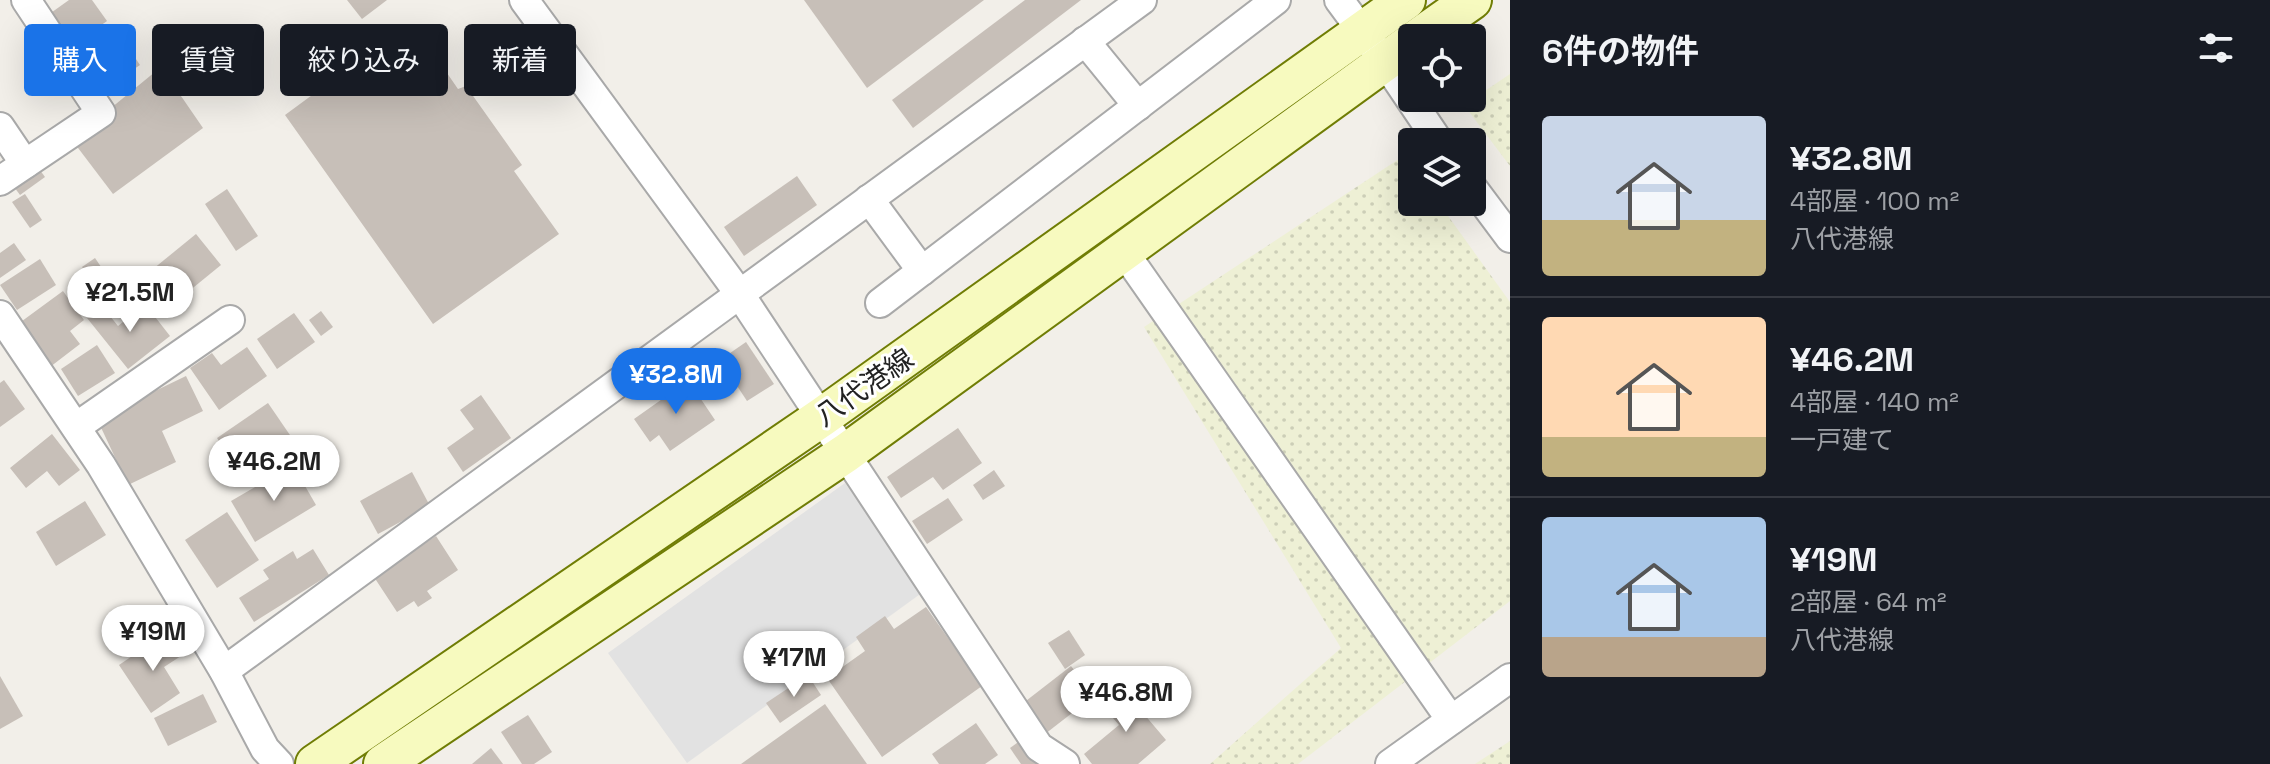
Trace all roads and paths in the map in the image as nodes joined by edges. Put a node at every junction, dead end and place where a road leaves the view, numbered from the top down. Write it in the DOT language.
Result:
graph roads {
  1 [pos="26,0"];
  2 [pos="524,0"];
  3 [pos="1142,0"];
  4 [pos="1276,0"];
  5 [pos="1339,0"];
  6 [pos="1406,0"];
  7 [pos="1472,0"];
  8 [pos="1438,24"];
  9 [pos="1362,32"];
  10 [pos="1085,41"];
  11 [pos="1398,52"];
  12 [pos="1138,106"];
  13 [pos="0,127"];
  14 [pos="25,164"];
  15 [pos="0,181"];
  16 [pos="869,199"];
  17 [pos="1486,206"];
  18 [pos="1510,238"];
  19 [pos="1124,252"];
  20 [pos="922,271"];
  21 [pos="739,293"];
  22 [pos="880,303"];
  23 [pos="0,315"];
  24 [pos="230,320"];
  25 [pos="822,417"];
  26 [pos="76,427"];
  27 [pos="846,453"];
  28 [pos="224,671"];
  29 [pos="1510,678"];
  30 [pos="1451,720"];
  31 [pos="279,764"];
  32 [pos="315,764"];
  33 [pos="383,764"];
  34 [pos="1065,764"];
  35 [pos="1390,764"];
  1 -- 14 [label="street"];
  2 -- 21 [label="street"];
  3 -- 10 [label="street"];
  4 -- 12 [label="street"];
  5 -- 9 [label="street"];
  6 -- 9 [label="main road, 八代港線"];
  7 -- 8 [label="main road"];
  9 -- 11 [label="street"];
  9 -- 25 [label="main road, 八代港線"];
  10 -- 12 [label="street"];
  10 -- 16 [label="street"];
  11 -- 19 [label="main road, 八代港線"];
  12 -- 20 [label="street"];
  13 -- 14 [label="street"];
  14 -- 15 [label="street"];
  16 -- 20 [label="street"];
  16 -- 21 [label="street"];
  17 -- 18 [label="street"];
  19 -- 27 [label="main road, 八代港線"];
  19 -- 30 [label="street"];
  20 -- 22 [label="street"];
  21 -- 25 [label="street"];
  21 -- 28 [label="street"];
  23 -- 26 [label="street"];
  24 -- 26 [label="street"];
  25 -- 27 [label="street"];
  25 -- 32 [label="main road, 八代港線"];
  26 -- 28 [label="street"];
  27 -- 33 [label="main road, 八代港線"];
  27 -- 34 [label="street"];
  28 -- 31 [label="street"];
  29 -- 30 [label="street"];
  30 -- 35 [label="street"];
}
